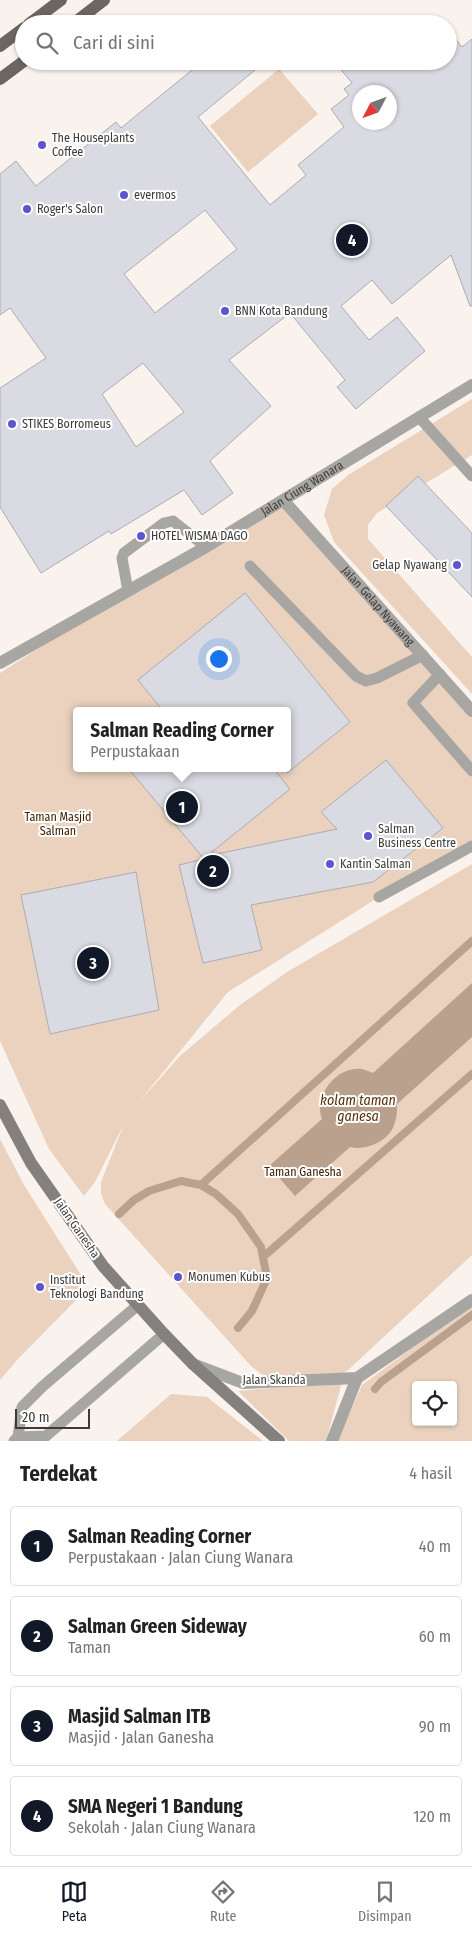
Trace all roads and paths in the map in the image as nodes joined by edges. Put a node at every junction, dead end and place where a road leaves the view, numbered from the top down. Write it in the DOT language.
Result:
graph roads {
  1 [pos="61,0"];
  2 [pos="104,0"];
  3 [pos="41,15"];
  4 [pos="85,15"];
  5 [pos="15,35"];
  6 [pos="0,46"];
  7 [pos="15,68"];
  8 [pos="0,79"];
  9 [pos="472,385"];
  10 [pos="419,417"];
  11 [pos="472,476"];
  12 [pos="284,501"];
  13 [pos="206,547"];
  14 [pos="250,566"];
  15 [pos="128,591"];
  16 [pos="424,655"];
  17 [pos="0,663"];
  18 [pos="440,674"];
  19 [pos="472,711"];
  20 [pos="472,771"];
  21 [pos="472,846"];
  22 [pos="379,897"];
  23 [pos="0,1106"];
  24 [pos="472,1300"];
  25 [pos="138,1305"];
  26 [pos="164,1334"];
  27 [pos="194,1364"];
  28 [pos="357,1378"];
  29 [pos="16,1439"];
  30 [pos="280,1441"];
  31 [pos="332,1441"];
  1 -- 3 [label="main road"];
  2 -- 4 [label="main road"];
  5 -- 6 [label="main road"];
  7 -- 8 [label="main road"];
  9 -- 10 [label="street, Jalan Ciung Wanara"];
  10 -- 11 [label="lane"];
  10 -- 12 [label="street, Jalan Ciung Wanara"];
  12 -- 13 [label="street, Jalan Ciung Wanara"];
  12 -- 16 [label="street, Jalan Gelap Nyawang"];
  13 -- 15 [label="street, Jalan Ciung Wanara"];
  13 -- 15 [label="lane"];
  14 -- 16 [label="lane"];
  15 -- 17 [label="street, Jalan Ciung Wanara"];
  16 -- 18 [label="street, Jalan Gelap Nyawang"];
  18 -- 19 [label="street, Jalan Gelap Nyawang"];
  18 -- 20 [label="lane"];
  21 -- 22 [label="lane"];
  23 -- 25 [label="street, Jalan Ganesha"];
  24 -- 28 [label="street"];
  25 -- 26 [label="street, Jalan Ganesha"];
  25 -- 29 [label="lane"];
  26 -- 27 [label="street, Jalan Ganesha"];
  26 -- 29 [label="lane"];
  27 -- 28 [label="street, Jalan Skanda"];
  27 -- 30 [label="street, Jalan Ganesha"];
  28 -- 31 [label="street"];
}
